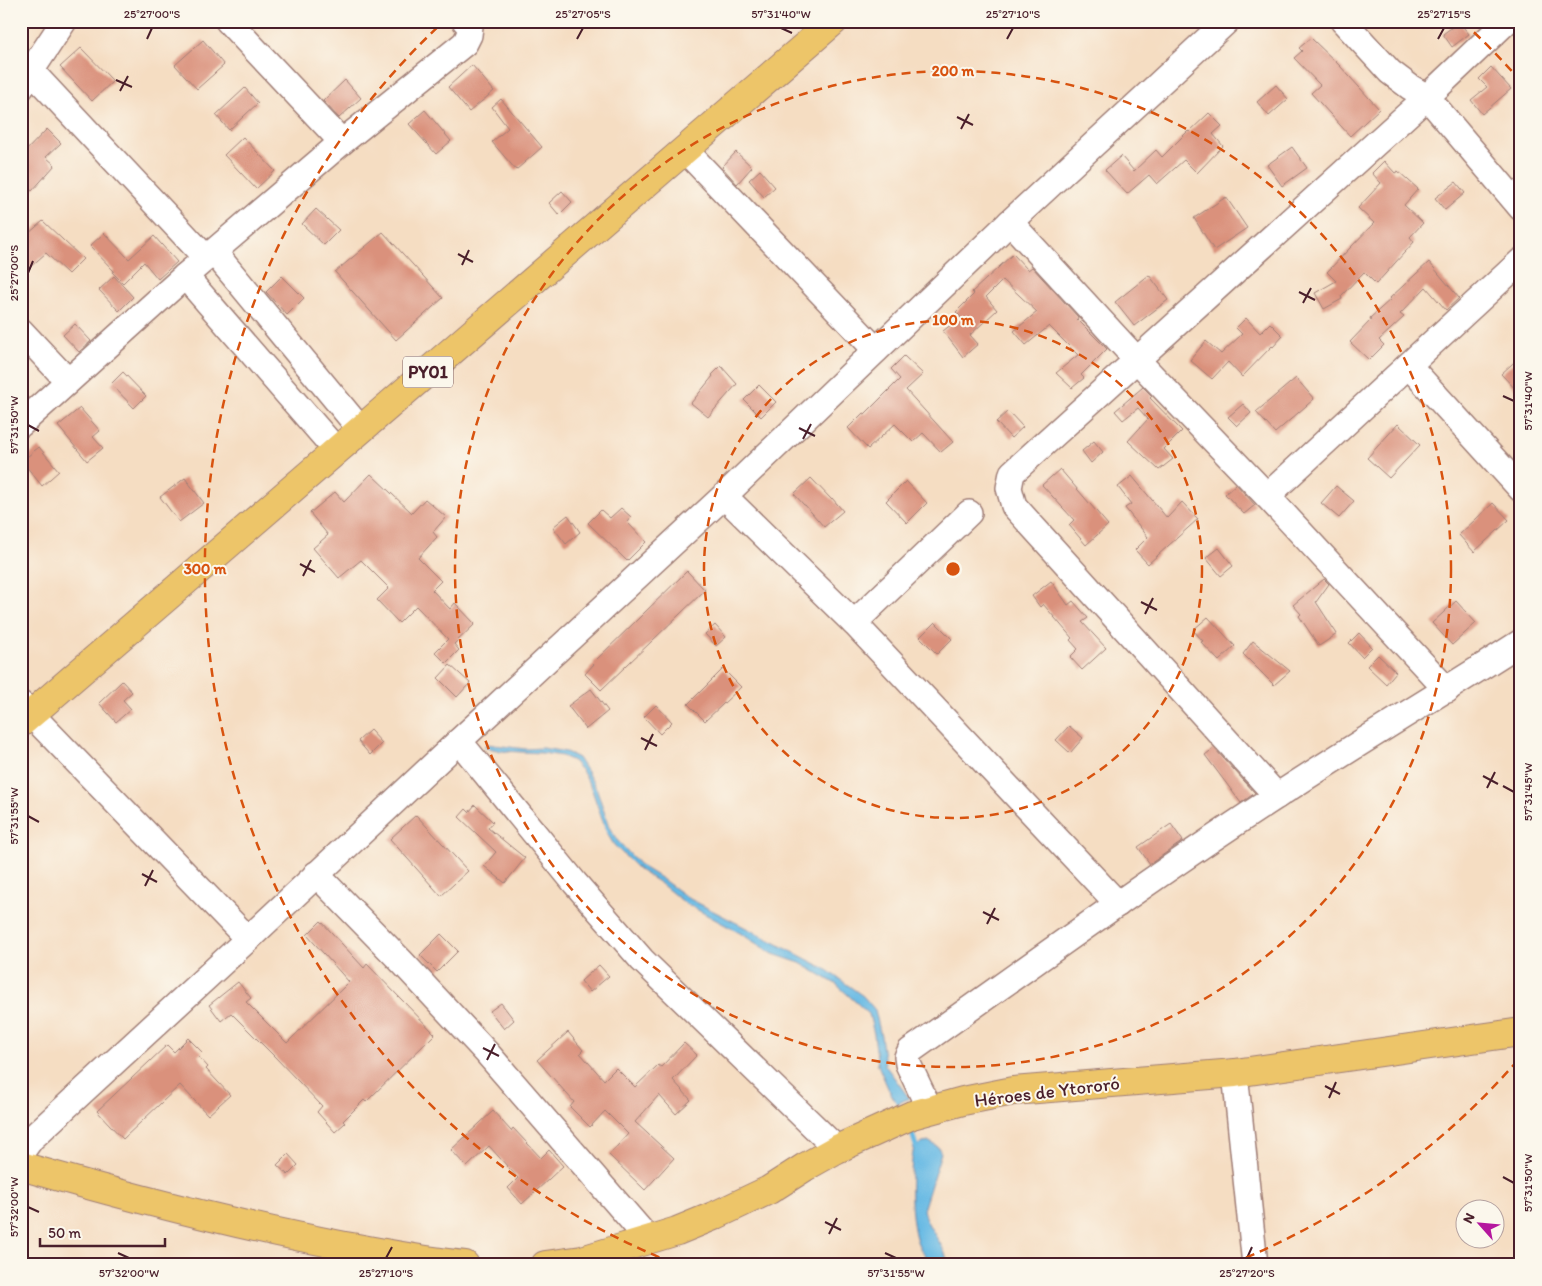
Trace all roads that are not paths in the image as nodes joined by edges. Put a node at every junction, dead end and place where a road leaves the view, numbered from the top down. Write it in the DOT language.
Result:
graph roads {
  1 [pos="64,21"];
  2 [pos="228,21"];
  3 [pos="465,21"];
  4 [pos="834,21"];
  5 [pos="1227,21"];
  6 [pos="1344,21"];
  7 [pos="1507,21"];
  8 [pos="26,79"];
  9 [pos="1427,97"];
  10 [pos="342,142"];
  11 [pos="685,150"];
  12 [pos="1521,208"];
  13 [pos="1010,222"];
  14 [pos="210,255"];
  15 [pos="1521,261"];
  16 [pos="185,276"];
  17 [pos="21,331"];
  18 [pos="876,350"];
  19 [pos="1136,359"];
  20 [pos="1409,366"];
  21 [pos="68,381"];
  22 [pos="21,424"];
  23 [pos="361,430"];
  24 [pos="336,450"];
  25 [pos="1521,489"];
  26 [pos="724,496"];
  27 [pos="1267,496"];
  28 [pos="969,513"];
  29 [pos="854,623"];
  30 [pos="1521,642"];
  31 [pos="1447,690"];
  32 [pos="25,714"];
  33 [pos="458,741"];
  34 [pos="1277,796"];
  35 [pos="316,874"];
  36 [pos="1118,904"];
  37 [pos="248,939"];
  38 [pos="1521,1032"];
  39 [pos="1235,1073"];
  40 [pos="921,1113"];
  41 [pos="837,1149"];
  42 [pos="21,1153"];
  43 [pos="21,1166"];
  44 [pos="649,1240"];
  45 [pos="583,1263"];
  46 [pos="465,1265"];
  47 [pos="545,1265"];
  48 [pos="1255,1265"];
  1 -- 8 [label="street"];
  2 -- 10 [label="street"];
  3 -- 10 [label="street"];
  4 -- 11 [label="main road, PY01"];
  5 -- 13 [label="street"];
  6 -- 9 [label="street"];
  7 -- 9 [label="street"];
  8 -- 14 [label="street"];
  9 -- 12 [label="street"];
  9 -- 19 [label="street"];
  10 -- 14 [label="street"];
  11 -- 18 [label="street"];
  11 -- 23 [label="main road, PY01"];
  13 -- 18 [label="street"];
  13 -- 19 [label="street"];
  14 -- 16 [label="street"];
  14 -- 23 [label="street"];
  15 -- 20 [label="street"];
  16 -- 21 [label="street"];
  16 -- 24 [label="street"];
  17 -- 21 [label="street"];
  18 -- 26 [label="street"];
  19 -- 27 [label="street"];
  19 -- 34 [label="street"];
  20 -- 25 [label="street"];
  20 -- 27 [label="street"];
  21 -- 22 [label="street"];
  23 -- 24 [label="main road, PY01"];
  24 -- 32 [label="main road, PY01"];
  26 -- 29 [label="street"];
  26 -- 33 [label="street"];
  27 -- 31 [label="street"];
  28 -- 29 [label="street"];
  29 -- 36 [label="street"];
  30 -- 31 [label="street"];
  31 -- 34 [label="street"];
  32 -- 37 [label="street"];
  33 -- 35 [label="street"];
  33 -- 41 [label="street"];
  34 -- 36 [label="street"];
  35 -- 37 [label="street"];
  35 -- 44 [label="street"];
  36 -- 40 [label="street"];
  37 -- 42 [label="street"];
  38 -- 39 [label="main road, Héroes de Ytororó"];
  39 -- 40 [label="main road, Héroes de Ytororó"];
  39 -- 48 [label="street"];
  40 -- 41 [label="main road, Héroes de Ytororó"];
  41 -- 44 [label="main road, Héroes de Ytororó"];
  43 -- 46 [label="main road"];
  44 -- 45 [label="main road, Héroes de Ytororó"];
  45 -- 47 [label="main road, Héroes de Ytororó"];
}
